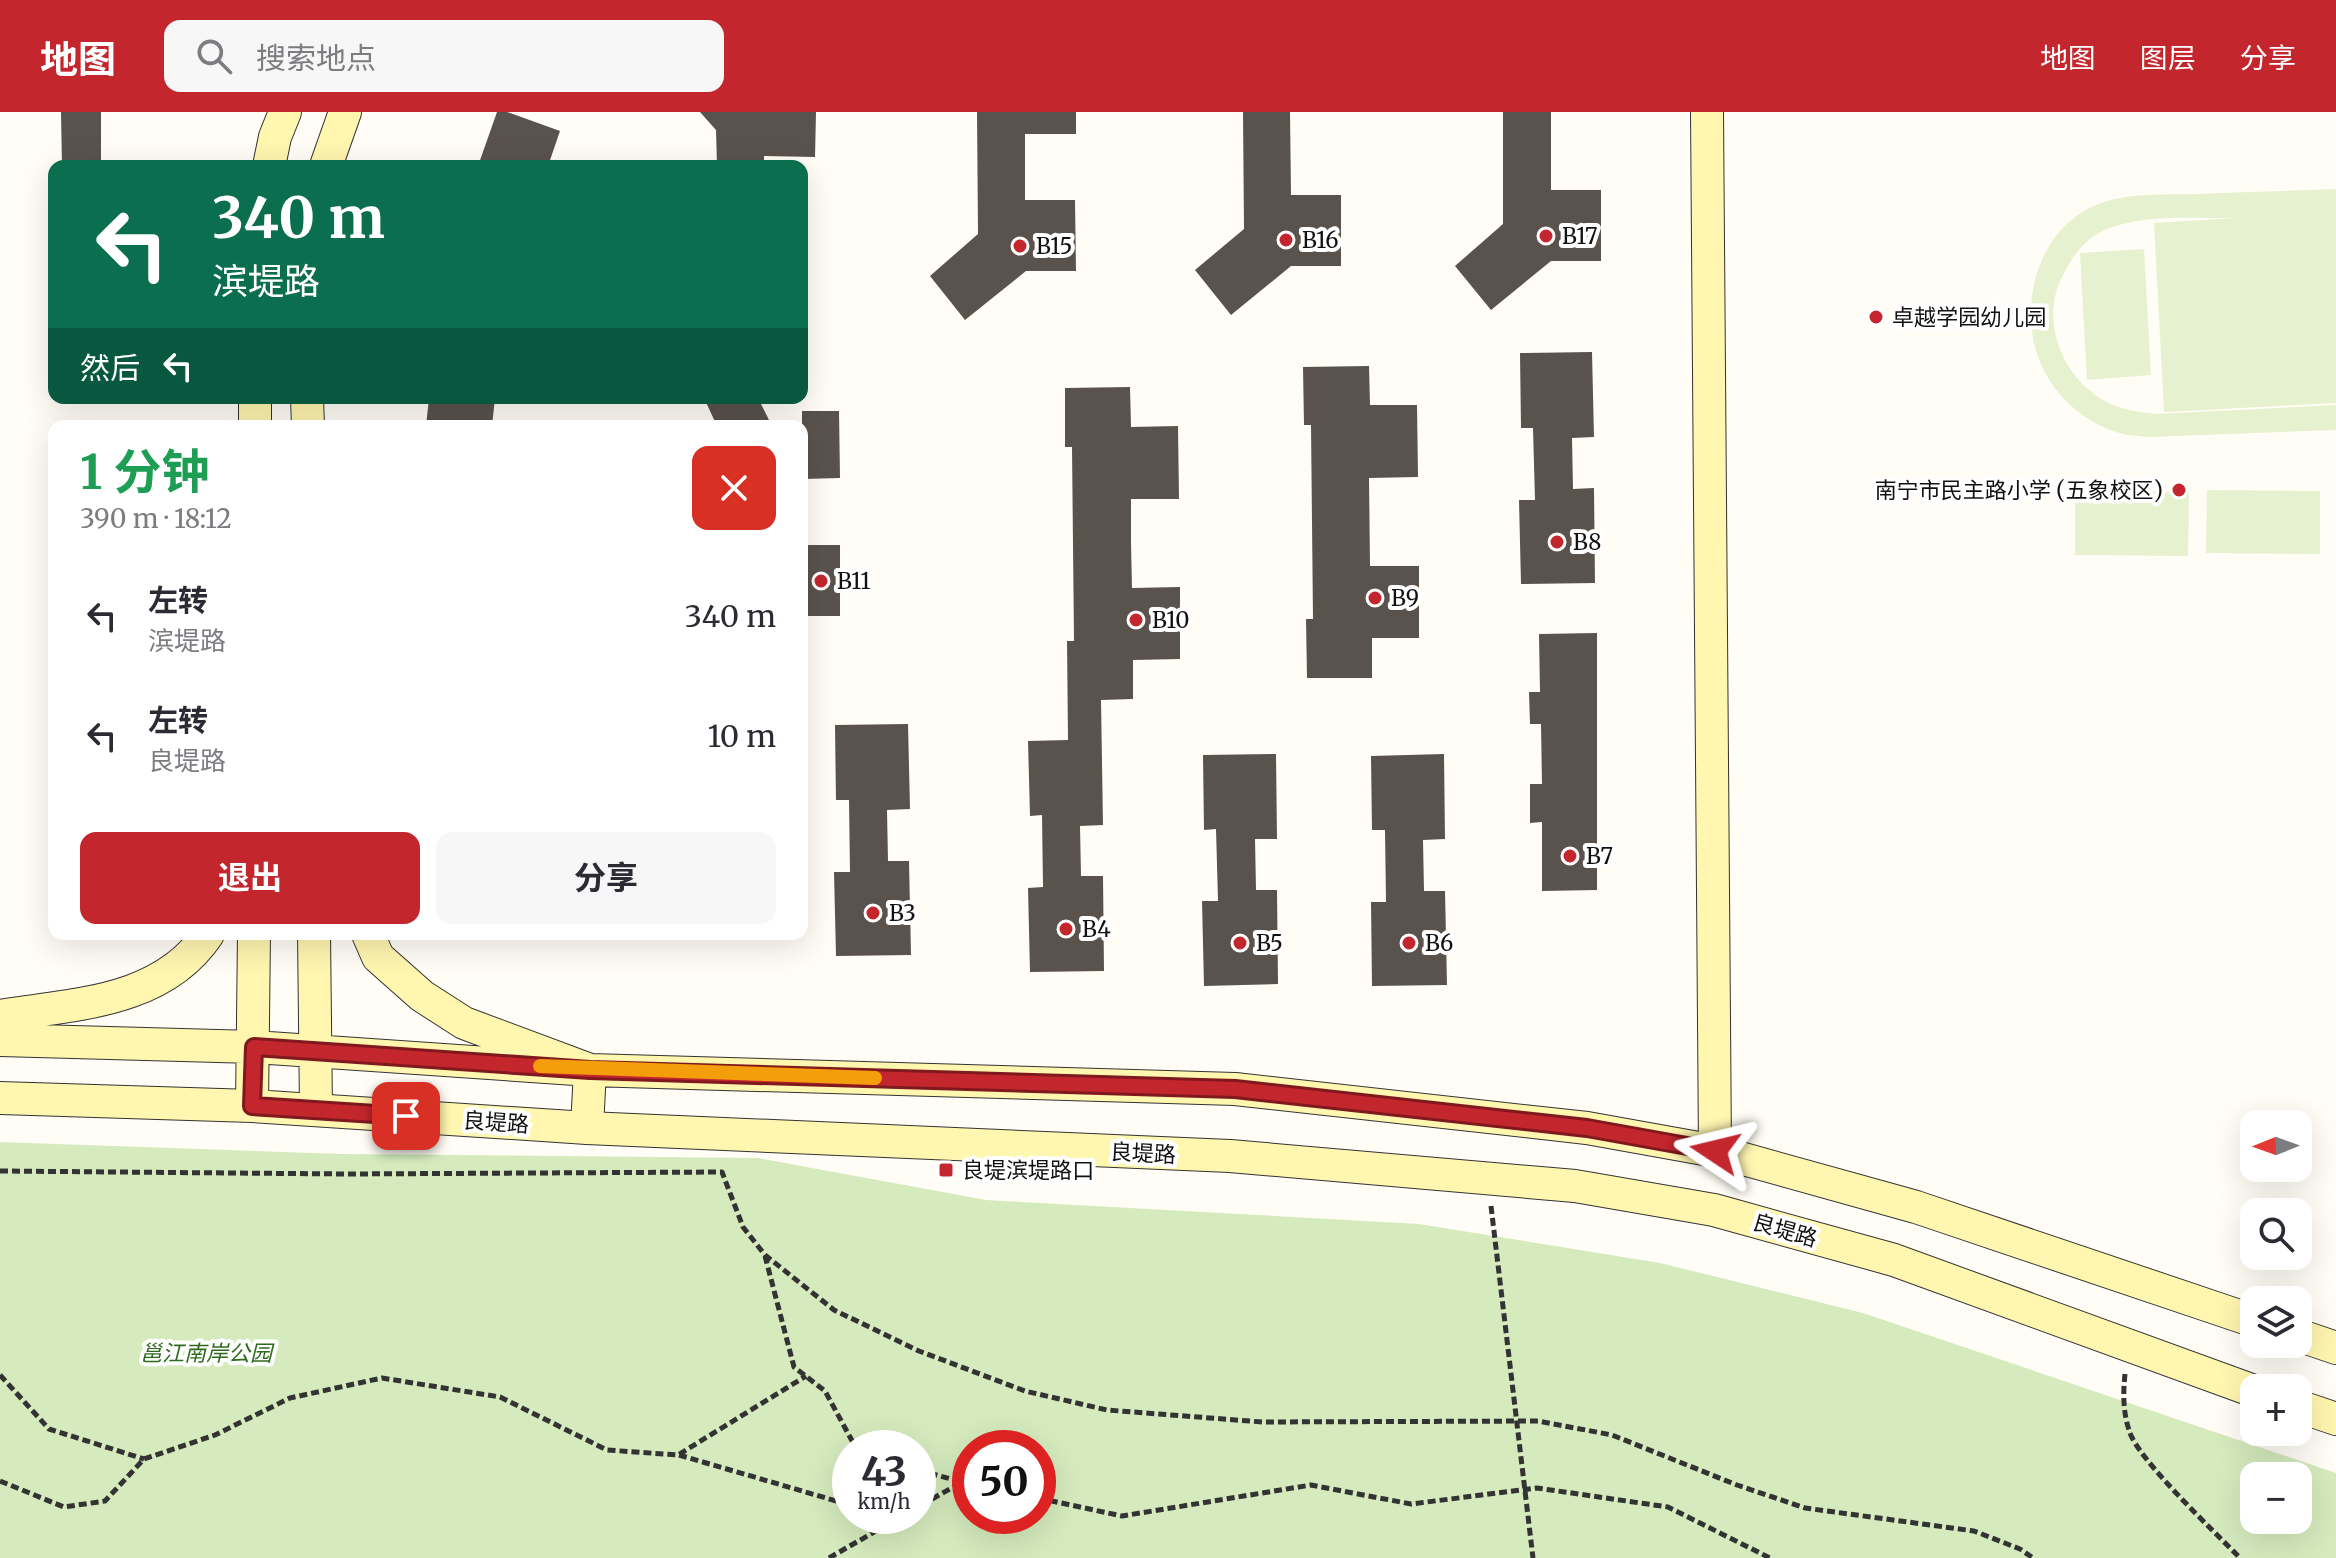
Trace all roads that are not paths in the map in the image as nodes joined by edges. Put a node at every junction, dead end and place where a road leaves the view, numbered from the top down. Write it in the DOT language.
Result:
graph roads {
  1 [pos="285,112"];
  2 [pos="345,112"];
  3 [pos="1707,112"];
  4 [pos="270,160"];
  5 [pos="328,160"];
  6 [pos="203,940"];
  7 [pos="254,940"];
  8 [pos="314,940"];
  9 [pos="371,940"];
  10 [pos="0,1016"];
  11 [pos="0,1040"];
  12 [pos="254,1047"];
  13 [pos="316,1053"];
  14 [pos="590,1070"];
  15 [pos="0,1098"];
  16 [pos="252,1106"];
  17 [pos="316,1110"];
  18 [pos="587,1128"];
  19 [pos="1715,1151"];
  20 [pos="2240,1316"];
  21 [pos="2312,1340"];
  22 [pos="2336,1348"];
  23 [pos="2240,1386"];
  24 [pos="2312,1411"];
  25 [pos="2336,1419"];
  1 -- 4 [label="main road"];
  2 -- 5 [label="main road"];
  3 -- 19 [label="main road"];
  6 -- 10 [label="main road"];
  7 -- 12 [label="main road"];
  8 -- 13 [label="main road"];
  9 -- 14 [label="main road"];
  11 -- 12 [label="main road"];
  12 -- 13 [label="main road"];
  12 -- 16 [label="main road"];
  13 -- 14 [label="main road"];
  13 -- 17 [label="main road"];
  14 -- 18 [label="main road"];
  14 -- 19 [label="main road"];
  15 -- 16 [label="main road, 良堤路"];
  16 -- 17 [label="main road, 良堤路"];
  17 -- 18 [label="main road, 良堤路"];
  18 -- 23 [label="main road, 良堤路"];
  19 -- 20 [label="main road"];
  21 -- 22 [label="main road"];
  24 -- 25 [label="main road"];
}
